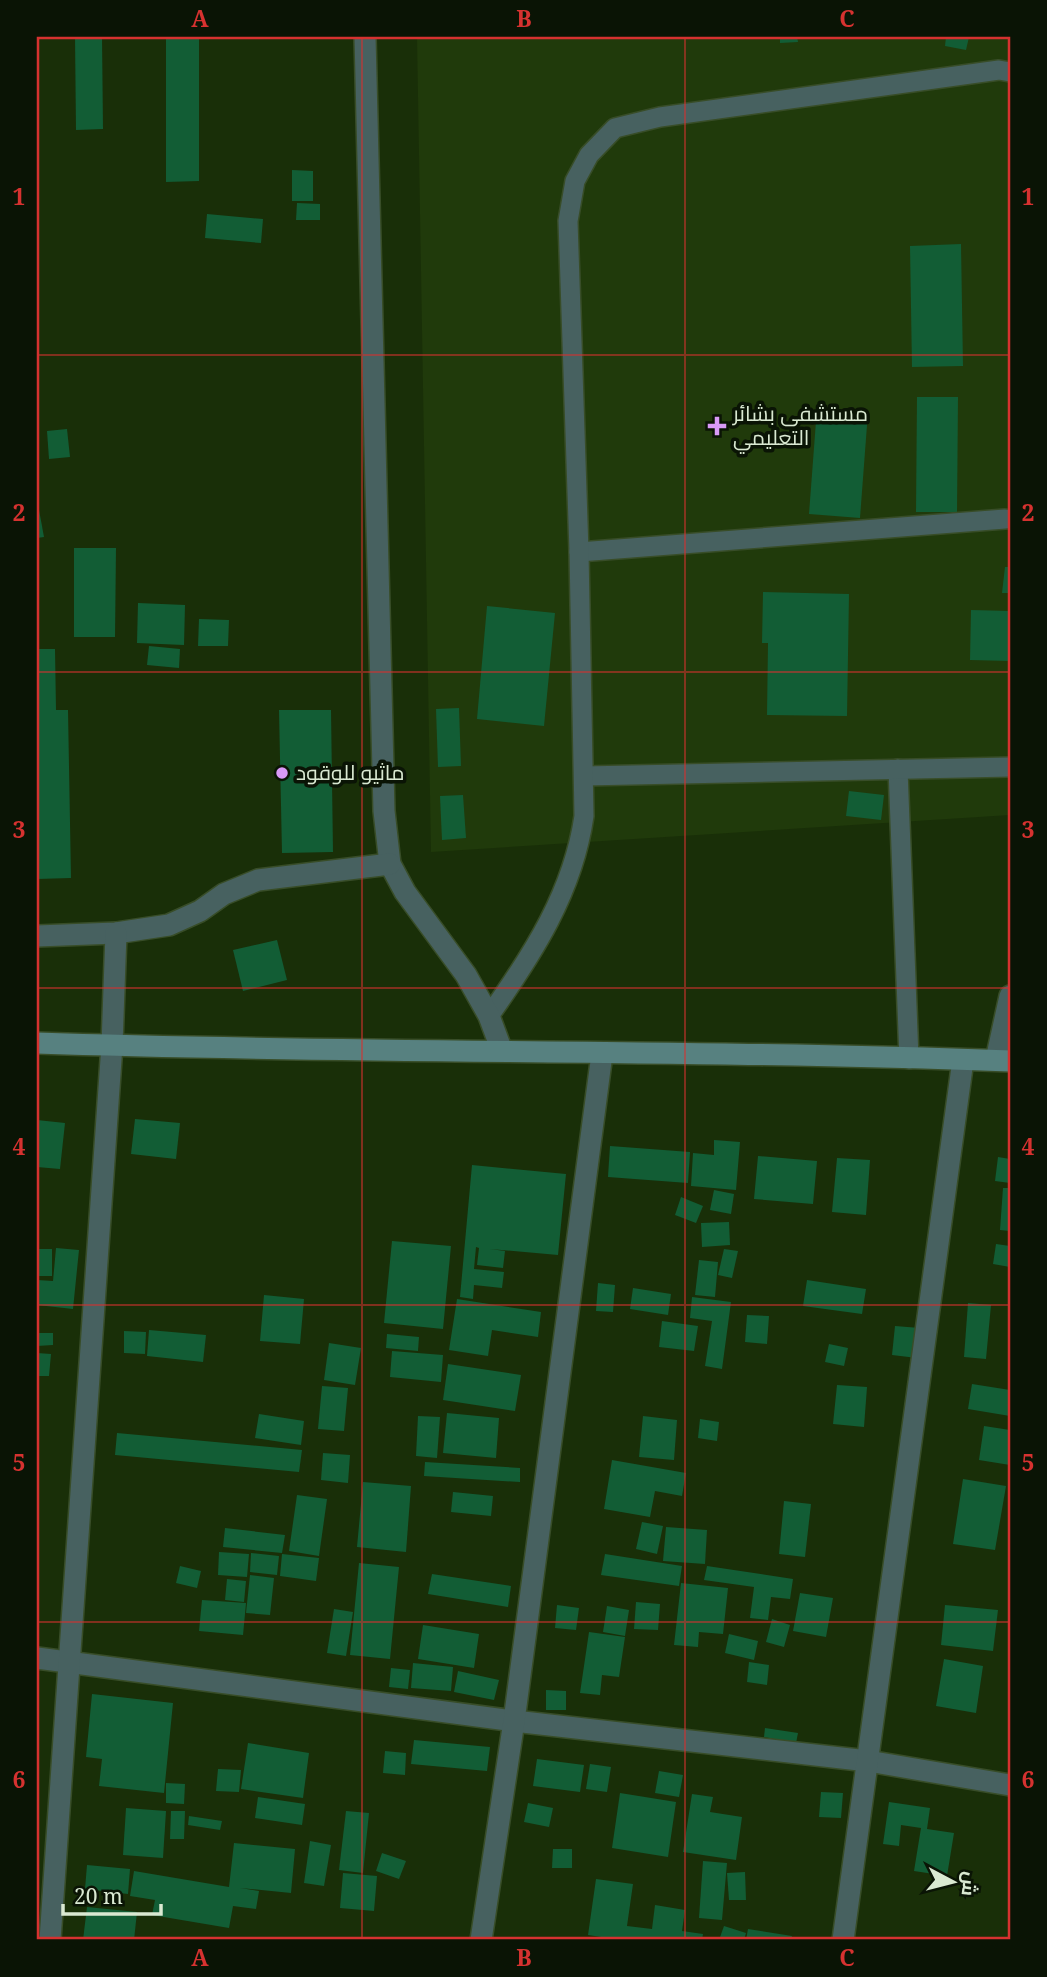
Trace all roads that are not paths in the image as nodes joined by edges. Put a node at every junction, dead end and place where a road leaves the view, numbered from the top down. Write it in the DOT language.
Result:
graph roads {
  1 [pos="365,37"];
  2 [pos="1010,72"];
  3 [pos="1005,519"];
  4 [pos="579,552"];
  5 [pos="1010,767"];
  6 [pos="898,769"];
  7 [pos="584,776"];
  8 [pos="390,864"];
  9 [pos="116,933"];
  10 [pos="37,936"];
  11 [pos="1010,996"];
  12 [pos="489,1016"];
  13 [pos="37,1043"];
  14 [pos="112,1045"];
  15 [pos="502,1051"];
  16 [pos="602,1054"];
  17 [pos="909,1059"];
  18 [pos="963,1060"];
  19 [pos="1003,1061"];
  20 [pos="37,1658"];
  21 [pos="68,1661"];
  22 [pos="514,1721"];
  23 [pos="869,1761"];
  24 [pos="1010,1785"];
  25 [pos="50,1940"];
  26 [pos="481,1940"];
  27 [pos="843,1940"];
  1 -- 8 [label="street"];
  2 -- 4 [label="lane"];
  3 -- 4 [label="lane"];
  4 -- 7 [label="lane"];
  5 -- 6 [label="lane"];
  6 -- 7 [label="lane"];
  6 -- 17 [label="lane"];
  7 -- 12 [label="lane"];
  8 -- 9 [label="street"];
  8 -- 12 [label="street"];
  9 -- 10 [label="street"];
  9 -- 14 [label="street"];
  11 -- 19 [label="street"];
  12 -- 15 [label="street"];
  13 -- 14 [label="street"];
  14 -- 15 [label="street"];
  14 -- 21 [label="street"];
  15 -- 16 [label="street"];
  16 -- 17 [label="street"];
  16 -- 22 [label="street"];
  17 -- 18 [label="street"];
  18 -- 19 [label="street"];
  18 -- 23 [label="street"];
  20 -- 21 [label="street"];
  21 -- 22 [label="street"];
  21 -- 25 [label="street"];
  22 -- 23 [label="street"];
  22 -- 26 [label="street"];
  23 -- 24 [label="street"];
  23 -- 27 [label="street"];
}
